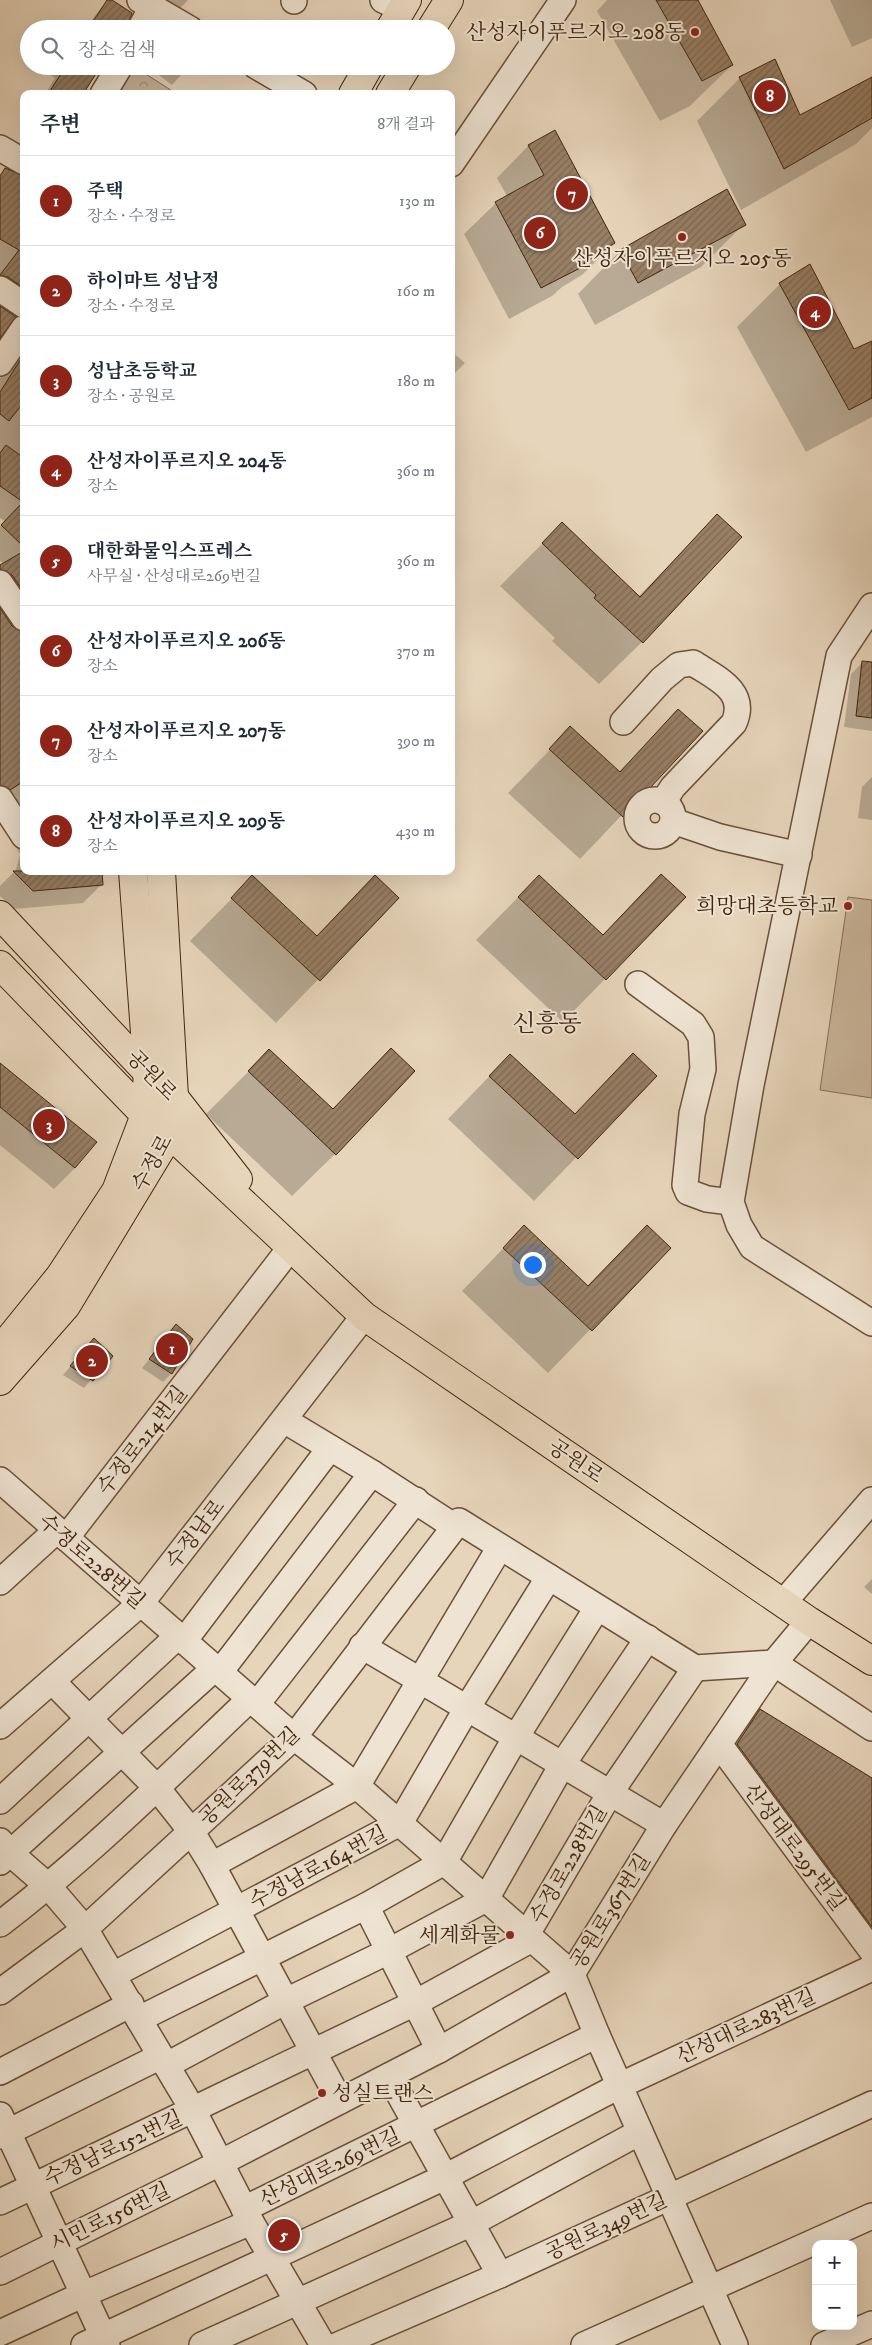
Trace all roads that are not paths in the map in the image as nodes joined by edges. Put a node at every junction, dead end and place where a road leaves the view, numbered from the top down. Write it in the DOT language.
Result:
graph roads {
  1 [pos="449,0"];
  2 [pos="563,0"];
  3 [pos="146,4"];
  4 [pos="142,20"];
  5 [pos="174,20"];
  6 [pos="437,20"];
  7 [pos="115,75"];
  8 [pos="271,75"];
  9 [pos="364,75"];
  10 [pos="402,75"];
  11 [pos="105,90"];
  12 [pos="297,90"];
  13 [pos="355,90"];
  14 [pos="392,90"];
  15 [pos="455,158"];
  16 [pos="0,289"];
  17 [pos="20,302"];
  18 [pos="20,334"];
  19 [pos="0,363"];
  20 [pos="0,583"];
  21 [pos="872,606"];
  22 [pos="20,612"];
  23 [pos="623,722"];
  24 [pos="0,799"];
  25 [pos="20,830"];
  26 [pos="799,855"];
  27 [pos="133,875"];
  28 [pos="161,875"];
  29 [pos="0,915"];
  30 [pos="0,965"];
  31 [pos="638,984"];
  32 [pos="148,1073"];
  33 [pos="174,1096"];
  34 [pos="144,1115"];
  35 [pos="170,1134"];
  36 [pos="731,1202"];
  37 [pos="291,1247"];
  38 [pos="364,1316"];
  39 [pos="872,1322"];
  40 [pos="0,1350"];
  41 [pos="0,1381"];
  42 [pos="284,1420"];
  43 [pos="330,1448"];
  44 [pos="372,1473"];
  45 [pos="0,1480"];
  46 [pos="416,1500"];
  47 [pos="872,1500"];
  48 [pos="457,1524"];
  49 [pos="62,1534"];
  50 [pos="500,1547"];
  51 [pos="549,1577"];
  52 [pos="0,1582"];
  53 [pos="783,1602"];
  54 [pos="141,1603"];
  55 [pos="597,1608"];
  56 [pos="809,1621"];
  57 [pos="181,1638"];
  58 [pos="648,1638"];
  59 [pos="362,1646"];
  60 [pos="872,1661"];
  61 [pos="774,1663"];
  62 [pos="695,1668"];
  63 [pos="218,1670"];
  64 [pos="420,1680"];
  65 [pos="52,1682"];
  66 [pos="254,1702"];
  67 [pos="467,1708"];
  68 [pos="89,1719"];
  69 [pos="0,1726"];
  70 [pos="872,1728"];
  71 [pos="294,1737"];
  72 [pos="516,1737"];
  73 [pos="719,1744"];
  74 [pos="122,1752"];
  75 [pos="562,1765"];
  76 [pos="357,1786"];
  77 [pos="157,1788"];
  78 [pos="610,1793"];
  79 [pos="0,1801"];
  80 [pos="400,1823"];
  81 [pos="664,1825"];
  82 [pos="191,1831"];
  83 [pos="3,1852"];
  84 [pos="444,1862"];
  85 [pos="212,1865"];
  86 [pos="49,1887"];
  87 [pos="486,1898"];
  88 [pos="366,1906"];
  89 [pos="237,1910"];
  90 [pos="0,1924"];
  91 [pos="84,1929"];
  92 [pos="529,1937"];
  93 [pos="389,1951"];
  94 [pos="872,1951"];
  95 [pos="262,1956"];
  96 [pos="872,1968"];
  97 [pos="572,1974"];
  98 [pos="113,1975"];
  99 [pos="0,1992"];
  100 [pos="286,2001"];
  101 [pos="414,2003"];
  102 [pos="135,2011"];
  103 [pos="597,2035"];
  104 [pos="313,2050"];
  105 [pos="439,2050"];
  106 [pos="164,2060"];
  107 [pos="0,2072"];
  108 [pos="389,2076"];
  109 [pos="621,2085"];
  110 [pos="340,2101"];
  111 [pos="872,2104"];
  112 [pos="193,2110"];
  113 [pos="416,2124"];
  114 [pos="3,2128"];
  115 [pos="640,2132"];
  116 [pos="220,2163"];
  117 [pos="445,2177"];
  118 [pos="34,2185"];
  119 [pos="669,2197"];
  120 [pos="0,2202"];
  121 [pos="247,2216"];
  122 [pos="872,2216"];
  123 [pos="472,2223"];
  124 [pos="60,2242"];
  125 [pos="274,2258"];
  126 [pos="0,2272"];
  127 [pos="500,2275"];
  128 [pos="710,2289"];
  129 [pos="82,2295"];
  130 [pos="298,2302"];
  131 [pos="872,2324"];
  132 [pos="0,2333"];
  133 [pos="98,2342"];
  134 [pos="202,2345"];
  135 [pos="323,2345"];
  136 [pos="338,2345"];
  137 [pos="584,2345"];
  138 [pos="735,2345"];
  139 [pos="824,2345"];
  1 -- 6 [label="main road"];
  2 -- 15 [label="street"];
  3 -- 4 [label="street"];
  3 -- 5 [label="street"];
  7 -- 11 [label="street"];
  8 -- 12 [label="street"];
  9 -- 13 [label="main road"];
  10 -- 14 [label="main road"];
  16 -- 17 [label="street"];
  18 -- 19 [label="street"];
  20 -- 22 [label="street"];
  21 -- 26 [label="street"];
  23 -- 26 [label="street"];
  24 -- 25 [label="street"];
  26 -- 36 [label="street"];
  27 -- 32 [label="main road, 수정로"];
  28 -- 33 [label="main road, 수정로"];
  29 -- 32 [label="main road, 공원로"];
  30 -- 34 [label="main road, 공원로"];
  31 -- 36 [label="street"];
  32 -- 33 [label="main road, 공원로"];
  32 -- 34 [label="main road, 수정로"];
  33 -- 35 [label="main road, 수정로"];
  33 -- 37 [label="main road, 공원로"];
  34 -- 35 [label="main road, 공원로"];
  34 -- 40 [label="main road, 수정로"];
  35 -- 37 [label="main road, 공원로"];
  35 -- 41 [label="main road, 수정로"];
  36 -- 39 [label="street"];
  37 -- 38 [label="main road, 공원로"];
  37 -- 49 [label="street, 수정로214번길"];
  38 -- 42 [label="street, 수정남로"];
  38 -- 53 [label="main road, 공원로"];
  42 -- 43 [label="street"];
  42 -- 54 [label="street, 수정남로"];
  43 -- 44 [label="street"];
  43 -- 57 [label="street"];
  44 -- 46 [label="street"];
  44 -- 63 [label="street"];
  45 -- 49 [label="street, 수정로228번길"];
  46 -- 48 [label="street"];
  46 -- 66 [label="street"];
  47 -- 53 [label="street"];
  48 -- 50 [label="street"];
  48 -- 59 [label="street, 공원로379번길"];
  49 -- 52 [label="street, 수정로214번길"];
  49 -- 54 [label="street, 수정로228번길"];
  50 -- 51 [label="street"];
  50 -- 64 [label="street"];
  51 -- 55 [label="street"];
  51 -- 67 [label="street"];
  53 -- 56 [label="main road, 공원로"];
  54 -- 57 [label="street, 수정로228번길"];
  54 -- 65 [label="street, 수정남로"];
  55 -- 58 [label="street"];
  55 -- 72 [label="street"];
  56 -- 60 [label="main road, 공원로"];
  56 -- 61 [label="street, 공원로367번길"];
  57 -- 63 [label="street, 수정로228번길"];
  57 -- 68 [label="street"];
  58 -- 62 [label="street"];
  58 -- 75 [label="street"];
  59 -- 64 [label="street"];
  59 -- 71 [label="street, 공원로379번길"];
  61 -- 62 [label="street"];
  61 -- 70 [label="street"];
  61 -- 73 [label="street, 공원로367번길"];
  62 -- 78 [label="street, 수정로228번길"];
  63 -- 66 [label="street, 수정로228번길"];
  63 -- 74 [label="street"];
  64 -- 67 [label="street"];
  64 -- 76 [label="street"];
  65 -- 68 [label="street, 수정남로164번길"];
  65 -- 69 [label="street, 수정남로"];
  66 -- 71 [label="street, 수정로228번길"];
  66 -- 77 [label="street"];
  67 -- 72 [label="street"];
  67 -- 80 [label="street"];
  68 -- 74 [label="street, 수정남로164번길"];
  68 -- 79 [label="street"];
  71 -- 76 [label="street, 수정로228번길"];
  71 -- 82 [label="street, 공원로379번길"];
  72 -- 75 [label="street"];
  72 -- 84 [label="street"];
  73 -- 81 [label="street, 공원로367번길"];
  73 -- 94 [label="street, 산성대로295번길"];
  74 -- 77 [label="street, 수정남로164번길"];
  74 -- 83 [label="street"];
  75 -- 78 [label="street"];
  75 -- 87 [label="street"];
  76 -- 80 [label="street, 수정로228번길"];
  76 -- 85 [label="street"];
  77 -- 82 [label="street, 수정남로164번길"];
  77 -- 86 [label="street"];
  78 -- 81 [label="street"];
  78 -- 92 [label="street, 수정로228번길"];
  80 -- 84 [label="street, 수정로228번길"];
  80 -- 89 [label="street, 수정남로164번길"];
  81 -- 97 [label="street, 공원로367번길"];
  82 -- 85 [label="street, 수정남로164번길"];
  82 -- 91 [label="street, 공원로379번길"];
  83 -- 86 [label="street, 산성대로269번길"];
  84 -- 87 [label="street, 수정로228번길"];
  84 -- 88 [label="street"];
  85 -- 89 [label="street, 수정남로164번길"];
  86 -- 90 [label="street"];
  86 -- 91 [label="street, 산성대로269번길"];
  87 -- 92 [label="street, 수정로228번길"];
  87 -- 93 [label="street"];
  88 -- 93 [label="street"];
  88 -- 95 [label="street"];
  89 -- 95 [label="street, 수정남로164번길"];
  89 -- 98 [label="street"];
  91 -- 98 [label="street, 산성대로269번길"];
  91 -- 99 [label="street, 공원로379번길"];
  92 -- 97 [label="street, 수정로228번길"];
  92 -- 101 [label="street, 수정로228번길"];
  93 -- 100 [label="street"];
  93 -- 101 [label="street"];
  95 -- 100 [label="street, 수정남로164번길"];
  95 -- 102 [label="street"];
  96 -- 109 [label="street, 산성대로283번길"];
  97 -- 103 [label="street"];
  97 -- 105 [label="street, 공원로367번길"];
  98 -- 102 [label="street, 산성대로269번길"];
  100 -- 104 [label="street, 수정남로164번길"];
  100 -- 106 [label="street, 수정남로152번길"];
  101 -- 104 [label="street"];
  101 -- 105 [label="street"];
  102 -- 106 [label="street, 산성대로269번길"];
  102 -- 107 [label="street"];
  103 -- 109 [label="street"];
  103 -- 113 [label="street"];
  104 -- 110 [label="street, 수정남로164번길"];
  104 -- 112 [label="street, 수정남로152번길"];
  105 -- 108 [label="street, 공원로367번길"];
  106 -- 112 [label="street, 산성대로269번길"];
  106 -- 114 [label="street, 수정남로152번길"];
  108 -- 110 [label="street, 공원로367번길"];
  108 -- 113 [label="street"];
  109 -- 115 [label="street"];
  109 -- 117 [label="street, 산성대로283번길"];
  110 -- 116 [label="street, 공원로367번길"];
  111 -- 119 [label="street, 공원로349번길"];
  112 -- 116 [label="street, 산성대로269번길"];
  112 -- 118 [label="street, 수정남로152번길"];
  113 -- 117 [label="street"];
  113 -- 121 [label="street, 산성대로269번길"];
  114 -- 118 [label="street, 수정남로152번길"];
  115 -- 119 [label="street"];
  115 -- 123 [label="street"];
  116 -- 121 [label="street, 산성대로269번길"];
  116 -- 124 [label="street, 시민로156번길"];
  117 -- 123 [label="street"];
  117 -- 125 [label="street"];
  118 -- 120 [label="street"];
  118 -- 124 [label="street, 수정남로152번길"];
  119 -- 127 [label="street, 공원로349번길"];
  119 -- 128 [label="street"];
  121 -- 125 [label="street, 산성대로269번길"];
  121 -- 129 [label="street, 산성대로269번길"];
  122 -- 128 [label="street"];
  123 -- 127 [label="street"];
  123 -- 130 [label="street"];
  124 -- 126 [label="street, 시민로156번길"];
  124 -- 129 [label="street, 수정남로152번길"];
  125 -- 130 [label="street, 산성대로269번길"];
  125 -- 133 [label="street"];
  127 -- 136 [label="street, 공원로349번길"];
  128 -- 137 [label="street"];
  128 -- 138 [label="street"];
  129 -- 132 [label="street, 산성대로269번길"];
  129 -- 133 [label="street, 수정남로152번길"];
  130 -- 134 [label="street"];
  130 -- 135 [label="street, 산성대로269번길"];
  131 -- 139 [label="street"];
}
